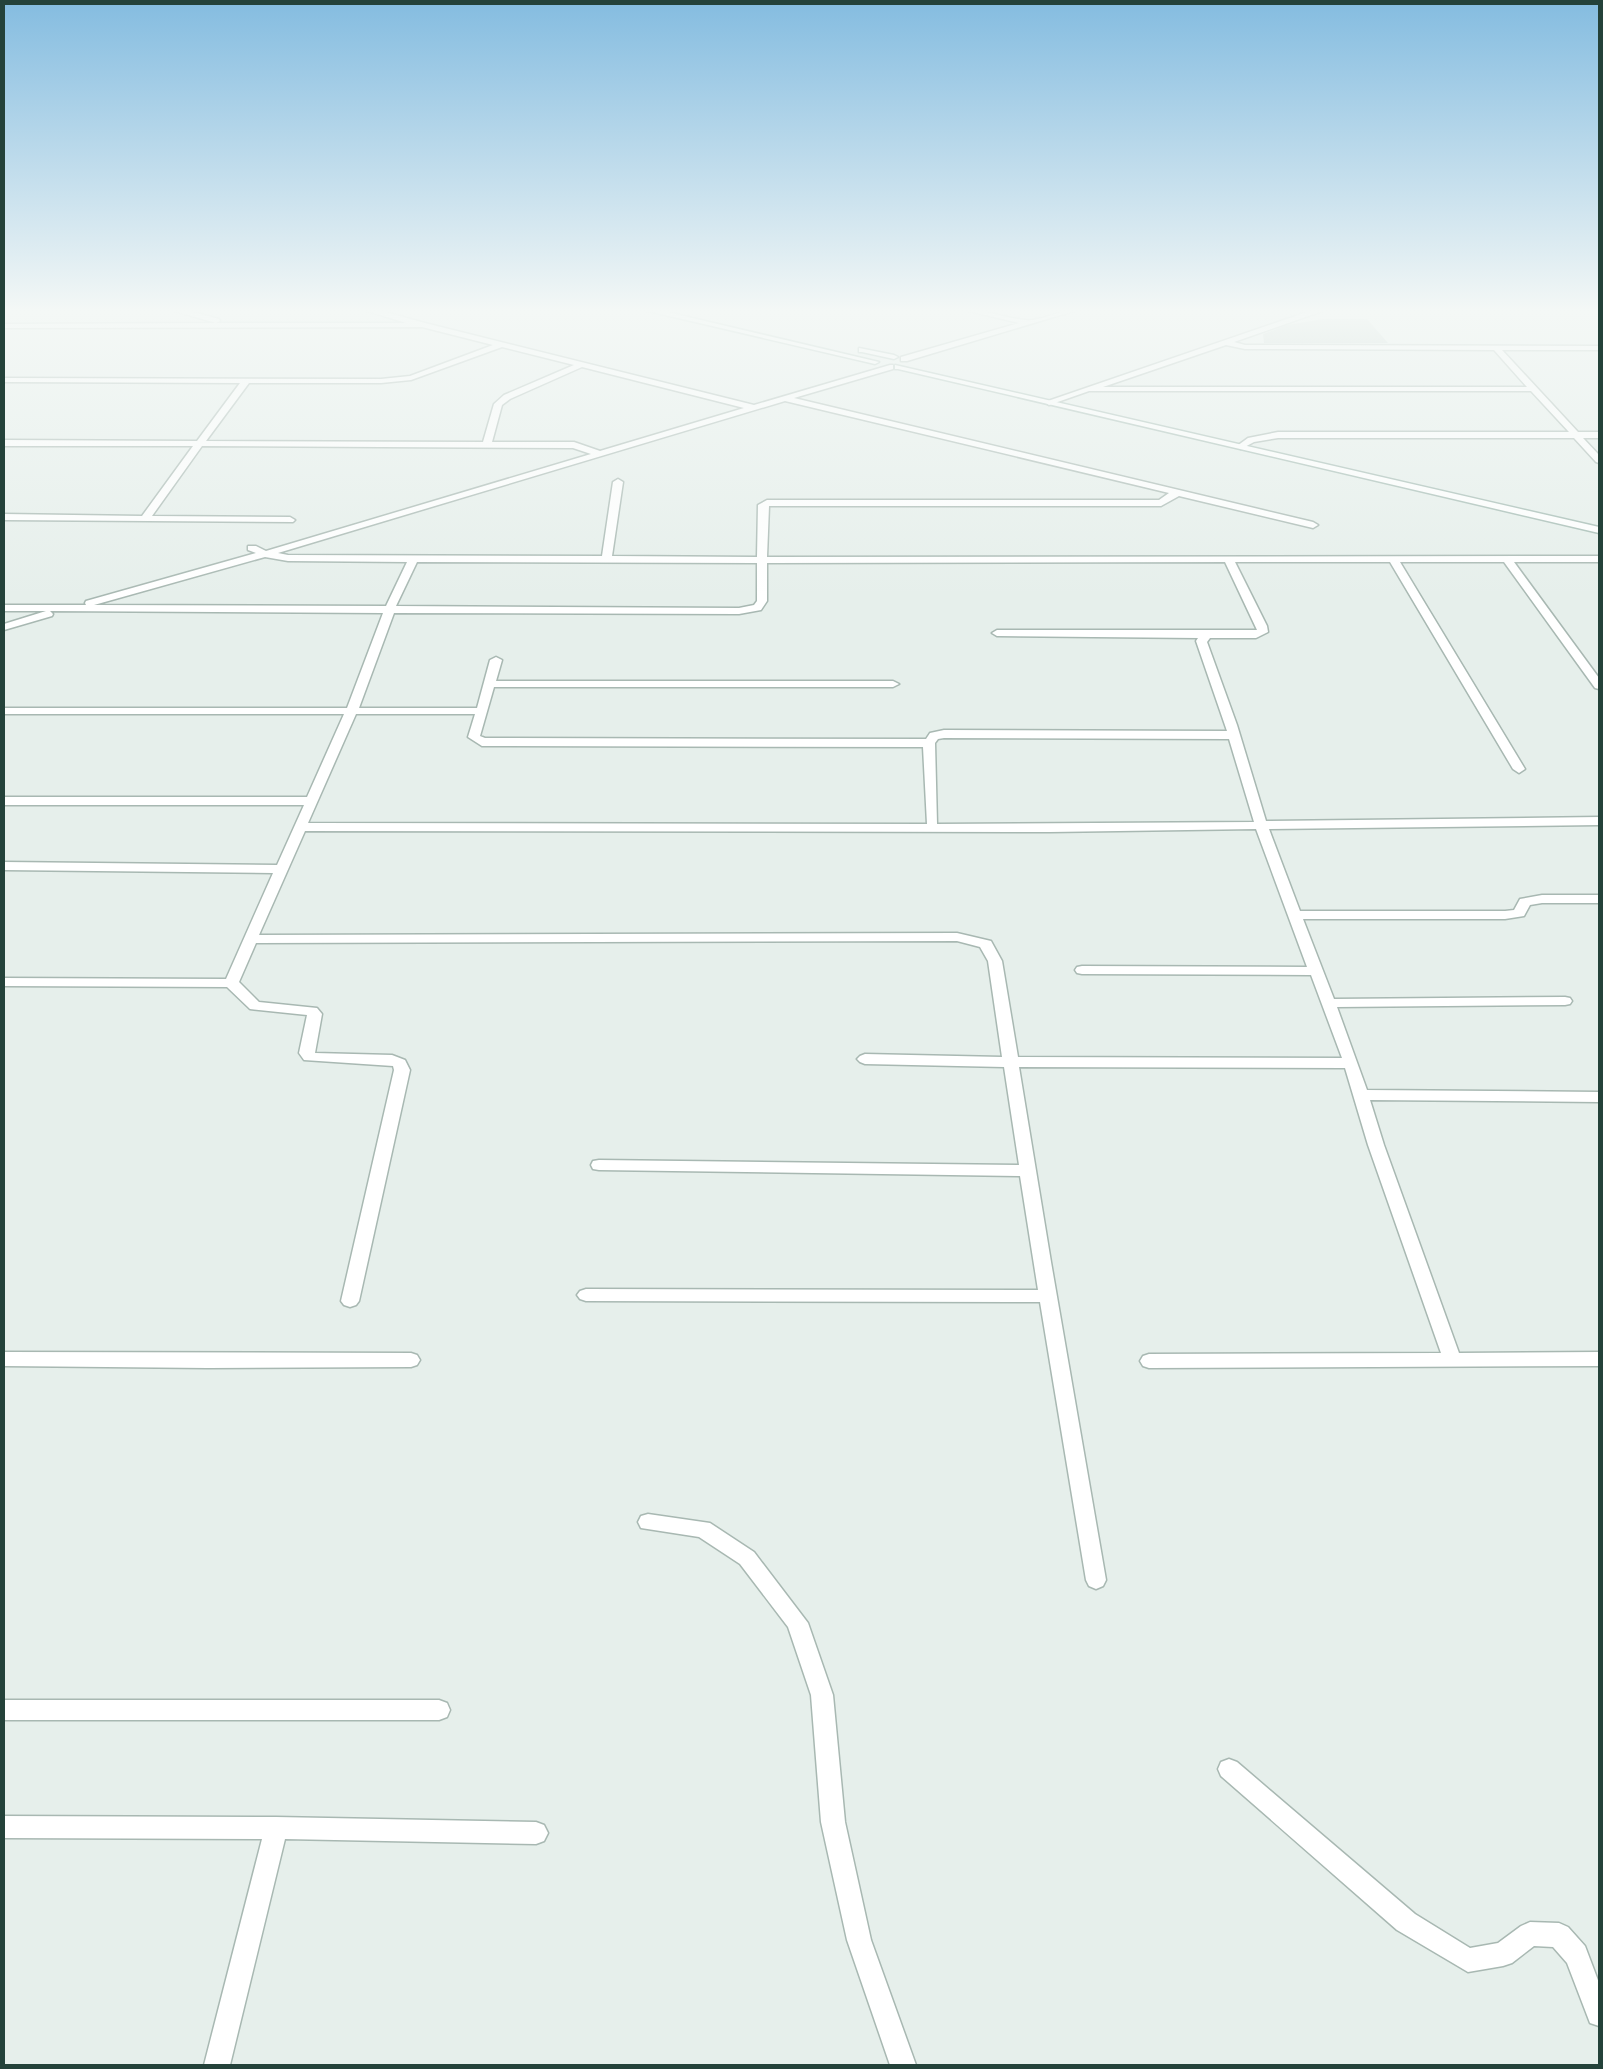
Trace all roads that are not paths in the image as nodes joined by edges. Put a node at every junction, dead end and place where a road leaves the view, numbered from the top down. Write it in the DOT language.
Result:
graph roads {
  1 [pos="229,405"];
  2 [pos="498,405"];
  3 [pos="741,405"];
  4 [pos="745,405"];
  5 [pos="766,405"];
  6 [pos="807,405"];
  7 [pos="1060,405"];
  8 [pos="1097,405"];
  9 [pos="1548,405"];
  10 [pos="755,408"];
  11 [pos="1575,434"];
  12 [pos="1599,434"];
  13 [pos="1251,440"];
  14 [pos="4,443"];
  15 [pos="200,443"];
  16 [pos="486,445"];
  17 [pos="1241,446"];
  18 [pos="586,448"];
  19 [pos="600,454"];
  20 [pos="1599,460"];
  21 [pos="618,482"];
  22 [pos="1175,494"];
  23 [pos="4,517"];
  24 [pos="145,518"];
  25 [pos="290,520"];
  26 [pos="1599,520"];
  27 [pos="1313,525"];
  28 [pos="1599,530"];
  29 [pos="252,548"];
  30 [pos="265,554"];
  31 [pos="1228,559"];
  32 [pos="1393,559"];
  33 [pos="1508,559"];
  34 [pos="1599,559"];
  35 [pos="413,560"];
  36 [pos="606,560"];
  37 [pos="762,560"];
  38 [pos="4,608"];
  39 [pos="43,608"];
  40 [pos="72,608"];
  41 [pos="390,609"];
  42 [pos="29,619"];
  43 [pos="4,626"];
  44 [pos="997,633"];
  45 [pos="1206,636"];
  46 [pos="496,660"];
  47 [pos="489,684"];
  48 [pos="893,684"];
  49 [pos="1599,686"];
  50 [pos="352,710"];
  51 [pos="480,710"];
  52 [pos="4,711"];
  53 [pos="1234,736"];
  54 [pos="929,743"];
  55 [pos="1519,769"];
  56 [pos="4,801"];
  57 [pos="311,801"];
  58 [pos="1599,821"];
  59 [pos="932,822"];
  60 [pos="1261,825"];
  61 [pos="300,828"];
  62 [pos="4,866"];
  63 [pos="282,869"];
  64 [pos="1599,899"];
  65 [pos="1295,915"];
  66 [pos="251,940"];
  67 [pos="1082,970"];
  68 [pos="1316,971"];
  69 [pos="4,982"];
  70 [pos="231,983"];
  71 [pos="1566,1001"];
  72 [pos="1328,1002"];
  73 [pos="865,1059"];
  74 [pos="1011,1062"];
  75 [pos="1351,1063"];
  76 [pos="1360,1095"];
  77 [pos="1599,1097"];
  78 [pos="599,1165"];
  79 [pos="1028,1171"];
  80 [pos="586,1294"];
  81 [pos="1048,1296"];
  82 [pos="350,1301"];
  83 [pos="4,1358"];
  84 [pos="1452,1359"];
  85 [pos="1599,1359"];
  86 [pos="411,1360"];
  87 [pos="1149,1361"];
  88 [pos="648,1522"];
  89 [pos="1096,1580"];
  90 [pos="4,1710"];
  91 [pos="439,1710"];
  92 [pos="1229,1769"];
  93 [pos="4,1827"];
  94 [pos="276,1828"];
  95 [pos="536,1833"];
  96 [pos="1599,2014"];
  97 [pos="217,2065"];
  98 [pos="903,2065"];
  1 -- 15 [label="street"];
  2 -- 16 [label="street"];
  3 -- 18 [label="street"];
  4 -- 10 [label="street"];
  5 -- 10 [label="street"];
  6 -- 22 [label="street"];
  7 -- 17 [label="street"];
  8 -- 13 [label="street"];
  9 -- 11 [label="street"];
  10 -- 19 [label="street"];
  11 -- 12 [label="street"];
  11 -- 13 [label="street"];
  11 -- 20 [label="street"];
  13 -- 17 [label="street"];
  13 -- 26 [label="street"];
  14 -- 15 [label="street"];
  15 -- 16 [label="street"];
  15 -- 24 [label="street"];
  16 -- 18 [label="street"];
  17 -- 28 [label="street"];
  18 -- 19 [label="street"];
  18 -- 29 [label="street"];
  19 -- 30 [label="street"];
  21 -- 36 [label="street"];
  22 -- 27 [label="street"];
  22 -- 37 [label="street"];
  23 -- 24 [label="street"];
  24 -- 25 [label="street"];
  29 -- 30 [label="street"];
  29 -- 39 [label="street"];
  30 -- 35 [label="street"];
  30 -- 40 [label="street"];
  31 -- 32 [label="street"];
  31 -- 37 [label="street"];
  31 -- 45 [label="street"];
  32 -- 33 [label="street"];
  32 -- 55 [label="street"];
  33 -- 34 [label="street"];
  33 -- 49 [label="street"];
  35 -- 36 [label="street"];
  35 -- 41 [label="street"];
  36 -- 37 [label="street"];
  37 -- 41 [label="street"];
  38 -- 39 [label="street"];
  39 -- 40 [label="street"];
  39 -- 42 [label="street"];
  40 -- 41 [label="street"];
  40 -- 42 [label="street"];
  41 -- 50 [label="street"];
  42 -- 43 [label="street"];
  44 -- 45 [label="street"];
  45 -- 53 [label="street"];
  46 -- 47 [label="street"];
  47 -- 48 [label="street"];
  47 -- 51 [label="street"];
  50 -- 51 [label="street"];
  50 -- 52 [label="street"];
  50 -- 57 [label="street"];
  51 -- 54 [label="street"];
  53 -- 54 [label="street"];
  53 -- 60 [label="street"];
  54 -- 59 [label="street"];
  56 -- 57 [label="street"];
  57 -- 61 [label="street"];
  58 -- 60 [label="street"];
  60 -- 61 [label="street"];
  60 -- 65 [label="street"];
  61 -- 63 [label="street"];
  62 -- 63 [label="street"];
  63 -- 66 [label="street"];
  64 -- 65 [label="street"];
  65 -- 68 [label="street"];
  66 -- 70 [label="street"];
  66 -- 74 [label="street"];
  67 -- 68 [label="street"];
  68 -- 72 [label="street"];
  69 -- 70 [label="street"];
  70 -- 82 [label="street"];
  71 -- 72 [label="street"];
  72 -- 75 [label="street"];
  73 -- 74 [label="street"];
  74 -- 75 [label="street"];
  74 -- 79 [label="street"];
  75 -- 76 [label="street"];
  76 -- 77 [label="street"];
  76 -- 84 [label="street"];
  78 -- 79 [label="street"];
  79 -- 81 [label="street"];
  80 -- 81 [label="street"];
  81 -- 89 [label="street"];
  83 -- 86 [label="street"];
  84 -- 85 [label="street"];
  84 -- 87 [label="street"];
  88 -- 98 [label="street"];
  90 -- 91 [label="street"];
  92 -- 96 [label="street"];
  93 -- 94 [label="street"];
  94 -- 95 [label="street"];
  94 -- 97 [label="street"];
}
